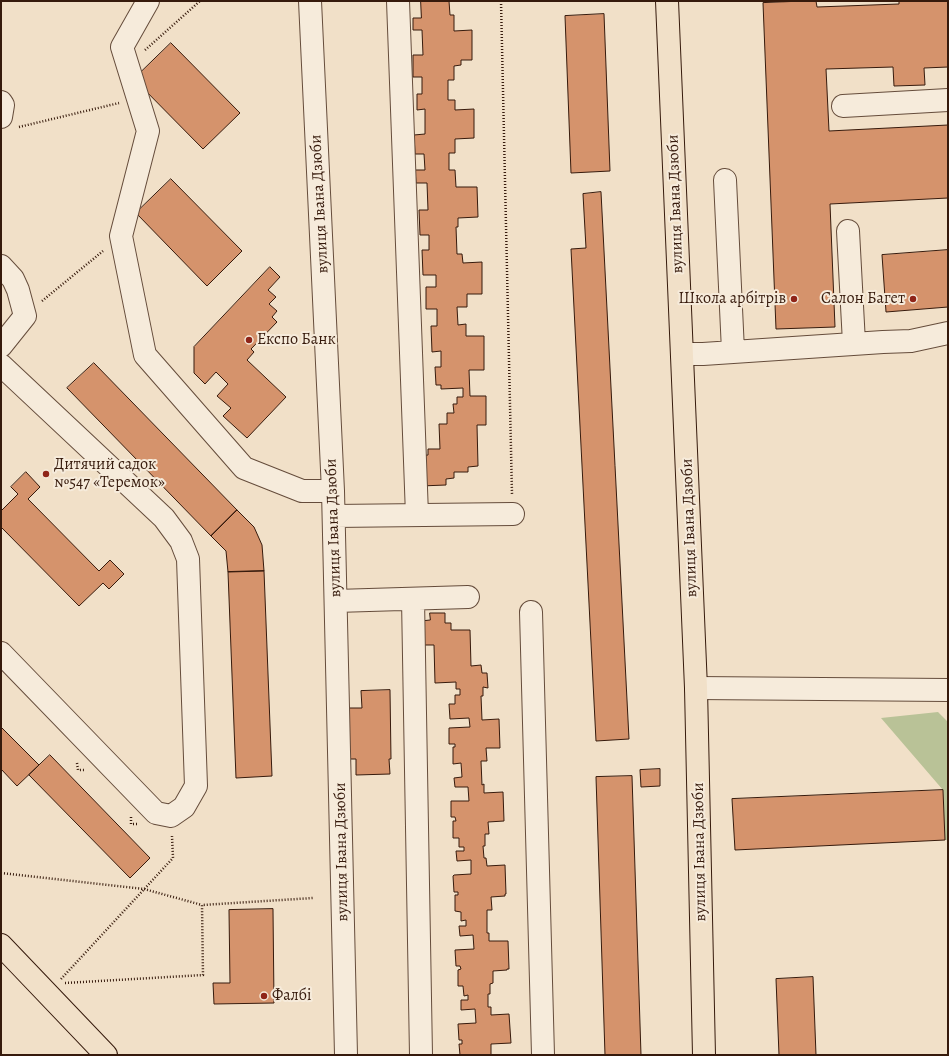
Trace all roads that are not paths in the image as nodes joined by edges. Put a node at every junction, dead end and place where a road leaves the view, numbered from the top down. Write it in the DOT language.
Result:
graph roads {
  1 [pos="148,1"];
  2 [pos="310,1"];
  3 [pos="398,1"];
  4 [pos="667,1"];
  5 [pos="948,100"];
  6 [pos="1,102"];
  7 [pos="843,106"];
  8 [pos="9,123"];
  9 [pos="726,180"];
  10 [pos="848,231"];
  11 [pos="1,266"];
  12 [pos="948,333"];
  13 [pos="854,343"];
  14 [pos="1,346"];
  15 [pos="733,352"];
  16 [pos="682,354"];
  17 [pos="1,365"];
  18 [pos="333,491"];
  19 [pos="513,514"];
  20 [pos="417,515"];
  21 [pos="334,516"];
  22 [pos="468,597"];
  23 [pos="413,599"];
  24 [pos="336,601"];
  25 [pos="531,612"];
  26 [pos="1,653"];
  27 [pos="696,688"];
  28 [pos="948,690"];
  29 [pos="1,945"];
  30 [pos="106,1055"];
  31 [pos="346,1055"];
  32 [pos="421,1055"];
  33 [pos="543,1055"];
  34 [pos="704,1055"];
  1 -- 18 [label="street"];
  2 -- 18 [label="street, вулиця Івана Дзюби"];
  3 -- 20 [label="street"];
  4 -- 16 [label="main road, вулиця Івана Дзюби"];
  5 -- 7 [label="street"];
  6 -- 8 [label="street"];
  9 -- 15 [label="street"];
  10 -- 13 [label="street"];
  11 -- 14 [label="street"];
  12 -- 13 [label="street"];
  13 -- 15 [label="street"];
  15 -- 16 [label="street"];
  16 -- 27 [label="main road, вулиця Івана Дзюби"];
  17 -- 26 [label="street"];
  18 -- 21 [label="street, вулиця Івана Дзюби"];
  19 -- 20 [label="street"];
  20 -- 21 [label="street"];
  21 -- 24 [label="street, вулиця Івана Дзюби"];
  22 -- 23 [label="street"];
  23 -- 24 [label="street"];
  23 -- 32 [label="street"];
  24 -- 31 [label="street, вулиця Івана Дзюби"];
  25 -- 33 [label="street"];
  27 -- 28 [label="street"];
  27 -- 34 [label="main road, вулиця Івана Дзюби"];
  29 -- 30 [label="main road"];
}
